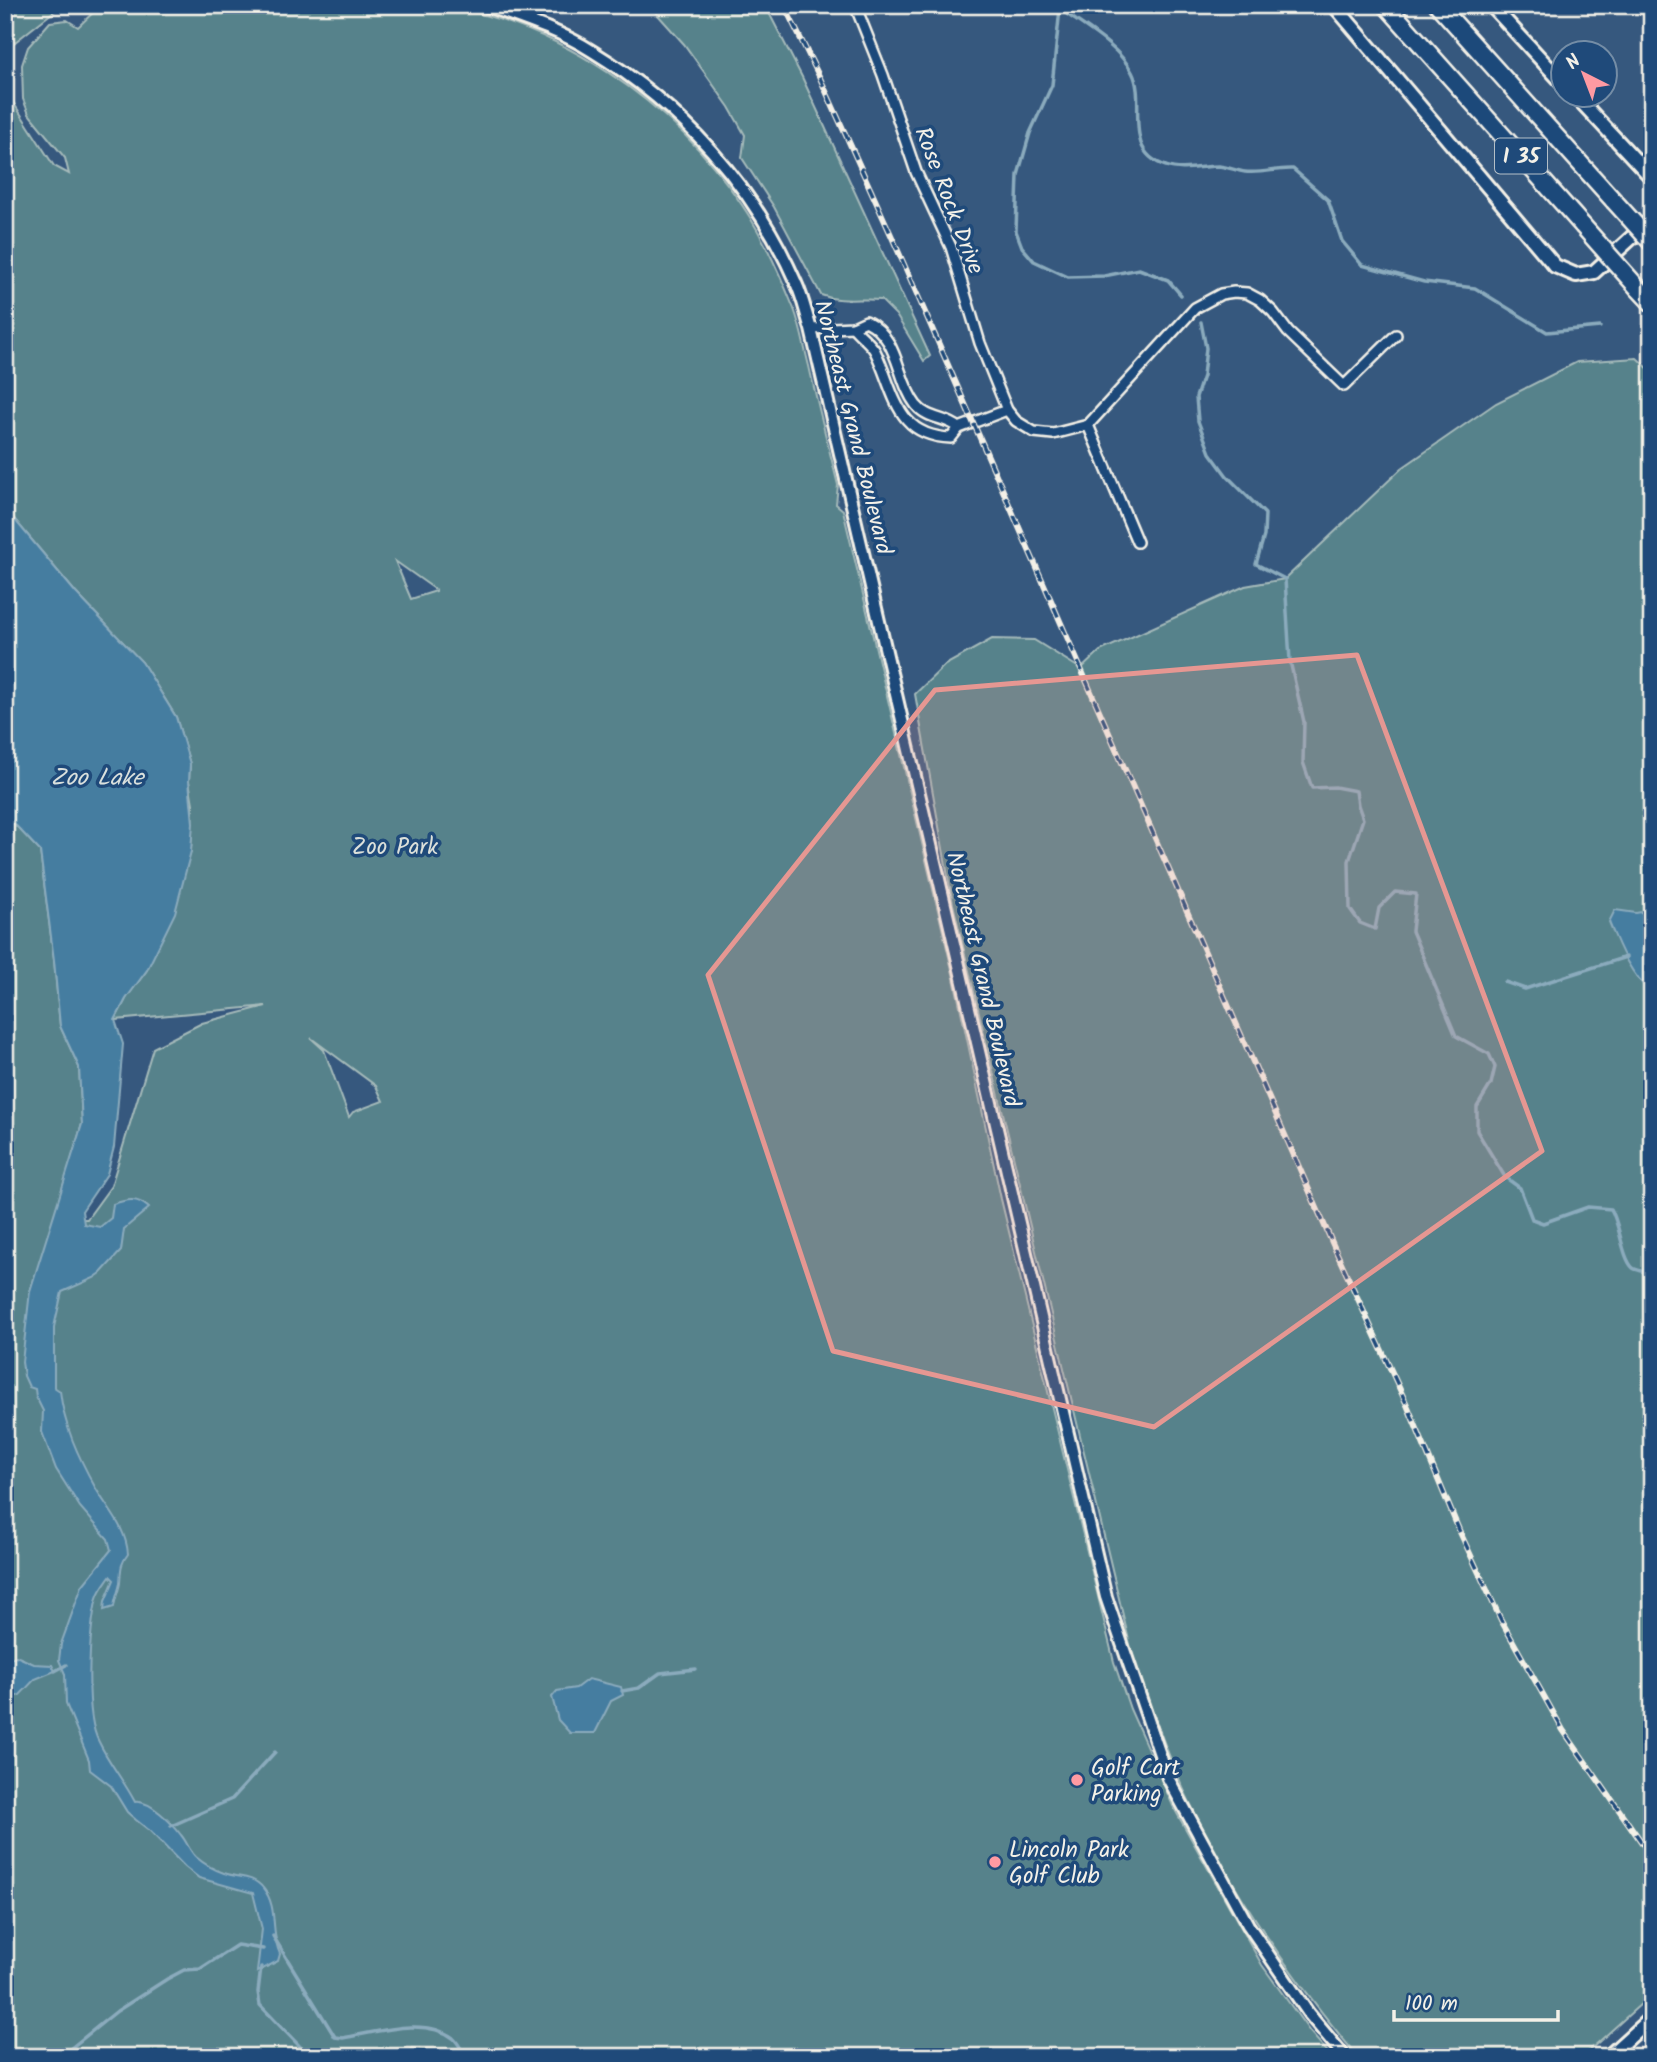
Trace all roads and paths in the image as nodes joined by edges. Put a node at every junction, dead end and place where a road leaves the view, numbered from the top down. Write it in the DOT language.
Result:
graph roads {
  1 [pos="484,5"];
  2 [pos="855,5"];
  3 [pos="1334,5"];
  4 [pos="1386,5"];
  5 [pos="1438,5"];
  6 [pos="1497,7"];
  7 [pos="1548,65"];
  8 [pos="1587,108"];
  9 [pos="1652,178"];
  10 [pos="1651,221"];
  11 [pos="1652,243"];
  12 [pos="1652,303"];
  13 [pos="853,327"];
  14 [pos="811,329"];
  15 [pos="884,334"];
  16 [pos="1396,335"];
  17 [pos="871,344"];
  18 [pos="896,360"];
  19 [pos="880,366"];
  20 [pos="916,405"];
  21 [pos="1007,410"];
  22 [pos="901,414"];
  23 [pos="1088,425"];
  24 [pos="959,428"];
  25 [pos="1137,542"];
  26 [pos="1652,2017"];
  27 [pos="1345,2057"];
  28 [pos="1608,2057"];
  1 -- 14 [label="street, Northeast Grand Boulevard"];
  2 -- 21 [label="street, Rose Rock Drive"];
  3 -- 10 [label="main road"];
  4 -- 12 [label="highway, I 35, bridge"];
  5 -- 11 [label="highway, I 35, bridge"];
  6 -- 7 [label="main road"];
  8 -- 9 [label="main road"];
  13 -- 14 [label="street"];
  13 -- 15 [label="street"];
  13 -- 17 [label="street"];
  14 -- 27 [label="street, Northeast Grand Boulevard"];
  15 -- 17 [label="street"];
  15 -- 18 [label="street"];
  16 -- 23 [label="street"];
  17 -- 19 [label="street"];
  18 -- 19 [label="street"];
  18 -- 20 [label="street"];
  19 -- 22 [label="street"];
  20 -- 22 [label="street"];
  20 -- 24 [label="street"];
  21 -- 23 [label="street"];
  21 -- 24 [label="street"];
  22 -- 24 [label="street"];
  23 -- 25 [label="street"];
  26 -- 28 [label="main road"];
}
